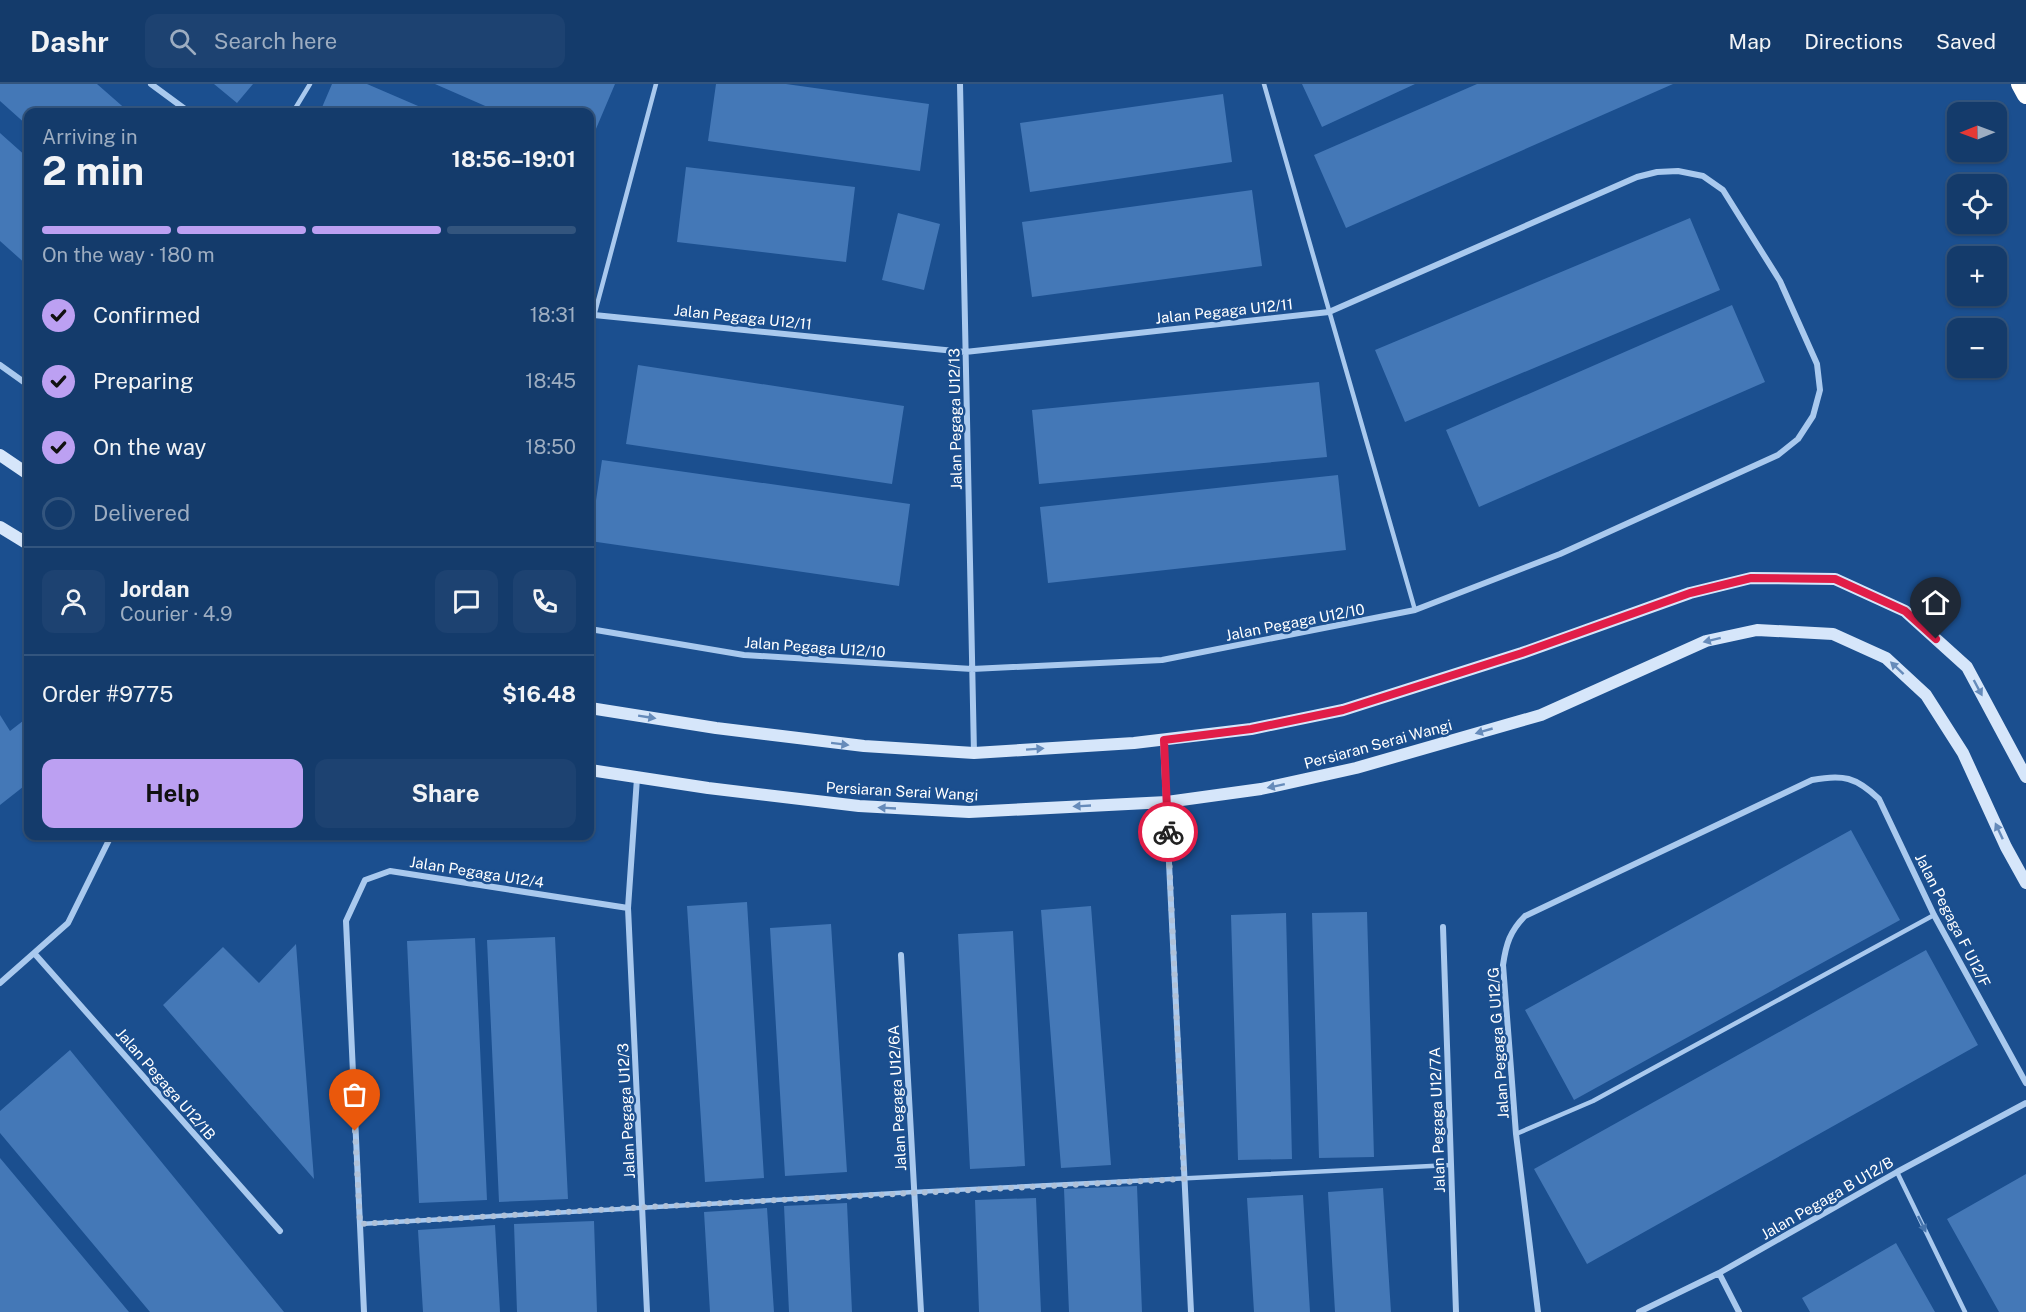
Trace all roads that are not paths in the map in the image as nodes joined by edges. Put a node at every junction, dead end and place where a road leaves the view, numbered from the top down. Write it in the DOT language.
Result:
graph roads {
  1 [pos="151,84"];
  2 [pos="309,84"];
  3 [pos="656,84"];
  4 [pos="960,84"];
  5 [pos="1264,84"];
  6 [pos="2020,84"];
  7 [pos="2026,95"];
  8 [pos="184,108"];
  9 [pos="295,108"];
  10 [pos="1780,280"];
  11 [pos="594,307"];
  12 [pos="1329,312"];
  13 [pos="594,314"];
  14 [pos="965,352"];
  15 [pos="0,365"];
  16 [pos="24,382"];
  17 [pos="0,455"];
  18 [pos="24,471"];
  19 [pos="0,527"];
  20 [pos="24,542"];
  21 [pos="1415,610"];
  22 [pos="594,630"];
  23 [pos="972,669"];
  24 [pos="594,709"];
  25 [pos="1164,740"];
  26 [pos="974,753"];
  27 [pos="594,771"];
  28 [pos="1848,777"];
  29 [pos="2026,777"];
  30 [pos="637,778"];
  31 [pos="1167,802"];
  32 [pos="109,840"];
  33 [pos="2026,884"];
  34 [pos="628,908"];
  35 [pos="1934,915"];
  36 [pos="1443,927"];
  37 [pos="34,953"];
  38 [pos="901,956"];
  39 [pos="0,983"];
  40 [pos="2026,1083"];
  41 [pos="2026,1103"];
  42 [pos="1516,1134"];
  43 [pos="1451,1165"];
  44 [pos="1897,1172"];
  45 [pos="1184,1179"];
  46 [pos="914,1192"];
  47 [pos="642,1207"];
  48 [pos="360,1224"];
  49 [pos="280,1231"];
  50 [pos="1719,1274"];
  51 [pos="364,1312"];
  52 [pos="647,1312"];
  53 [pos="921,1312"];
  54 [pos="1191,1312"];
  55 [pos="1456,1312"];
  56 [pos="1538,1312"];
  57 [pos="1639,1312"];
  58 [pos="1739,1312"];
  59 [pos="1965,1312"];
  1 -- 8 [label="street"];
  2 -- 9 [label="lane"];
  3 -- 11 [label="lane"];
  4 -- 14 [label="street, Jalan Pegaga U12/13"];
  5 -- 12 [label="lane"];
  6 -- 7 [label="highway"];
  10 -- 12 [label="street, Jalan Pegaga U12/11"];
  10 -- 21 [label="street, Jalan Pegaga U12/10"];
  12 -- 14 [label="street, Jalan Pegaga U12/11"];
  12 -- 21 [label="lane"];
  13 -- 14 [label="street, Jalan Pegaga U12/11"];
  14 -- 23 [label="street, Jalan Pegaga U12/13"];
  15 -- 16 [label="street"];
  17 -- 18 [label="street"];
  19 -- 20 [label="street"];
  21 -- 23 [label="street, Jalan Pegaga U12/10"];
  22 -- 23 [label="street, Jalan Pegaga U12/10"];
  23 -- 26 [label="street, Jalan Pegaga U12/13"];
  24 -- 26 [label="street, one-way"];
  26 -- 25 [label="street, one-way"];
  25 -- 29 [label="street, one-way"];
  25 -- 31 [label="street"];
  27 -- 30 [label="street, Persiaran Serai Wangi"];
  28 -- 35 [label="street, Jalan Pegaga F U12/F"];
  28 -- 42 [label="street, Jalan Pegaga G U12/G"];
  31 -- 30 [label="street, Persiaran Serai Wangi, one-way"];
  30 -- 34 [label="street, Jalan Pegaga U12/3"];
  33 -- 31 [label="street, Persiaran Serai Wangi, one-way"];
  31 -- 45 [label="street"];
  32 -- 37 [label="street"];
  34 -- 47 [label="street, Jalan Pegaga U12/3"];
  34 -- 48 [label="street, Jalan Pegaga U12/4"];
  35 -- 40 [label="street, Jalan Pegaga F U12/F"];
  35 -- 42 [label="lane"];
  36 -- 43 [label="street, Jalan Pegaga U12/7A"];
  37 -- 39 [label="street"];
  37 -- 49 [label="street, Jalan Pegaga U12/1B"];
  38 -- 46 [label="street, Jalan Pegaga U12/6A"];
  41 -- 44 [label="street, Jalan Pegaga B U12/B"];
  42 -- 56 [label="street, Jalan Pegaga G U12/G"];
  43 -- 45 [label="lane"];
  43 -- 55 [label="street, Jalan Pegaga U12/7A"];
  44 -- 50 [label="street, Jalan Pegaga B U12/B"];
  44 -- 59 [label="lane, one-way"];
  45 -- 46 [label="lane"];
  45 -- 54 [label="street"];
  46 -- 47 [label="lane"];
  46 -- 53 [label="street, Jalan Pegaga U12/6A"];
  47 -- 48 [label="lane"];
  47 -- 52 [label="street, Jalan Pegaga U12/3"];
  48 -- 51 [label="street, Jalan Pegaga U12/4"];
  50 -- 57 [label="street, Jalan Pegaga B U12/B"];
  50 -- 58 [label="street"];
}
